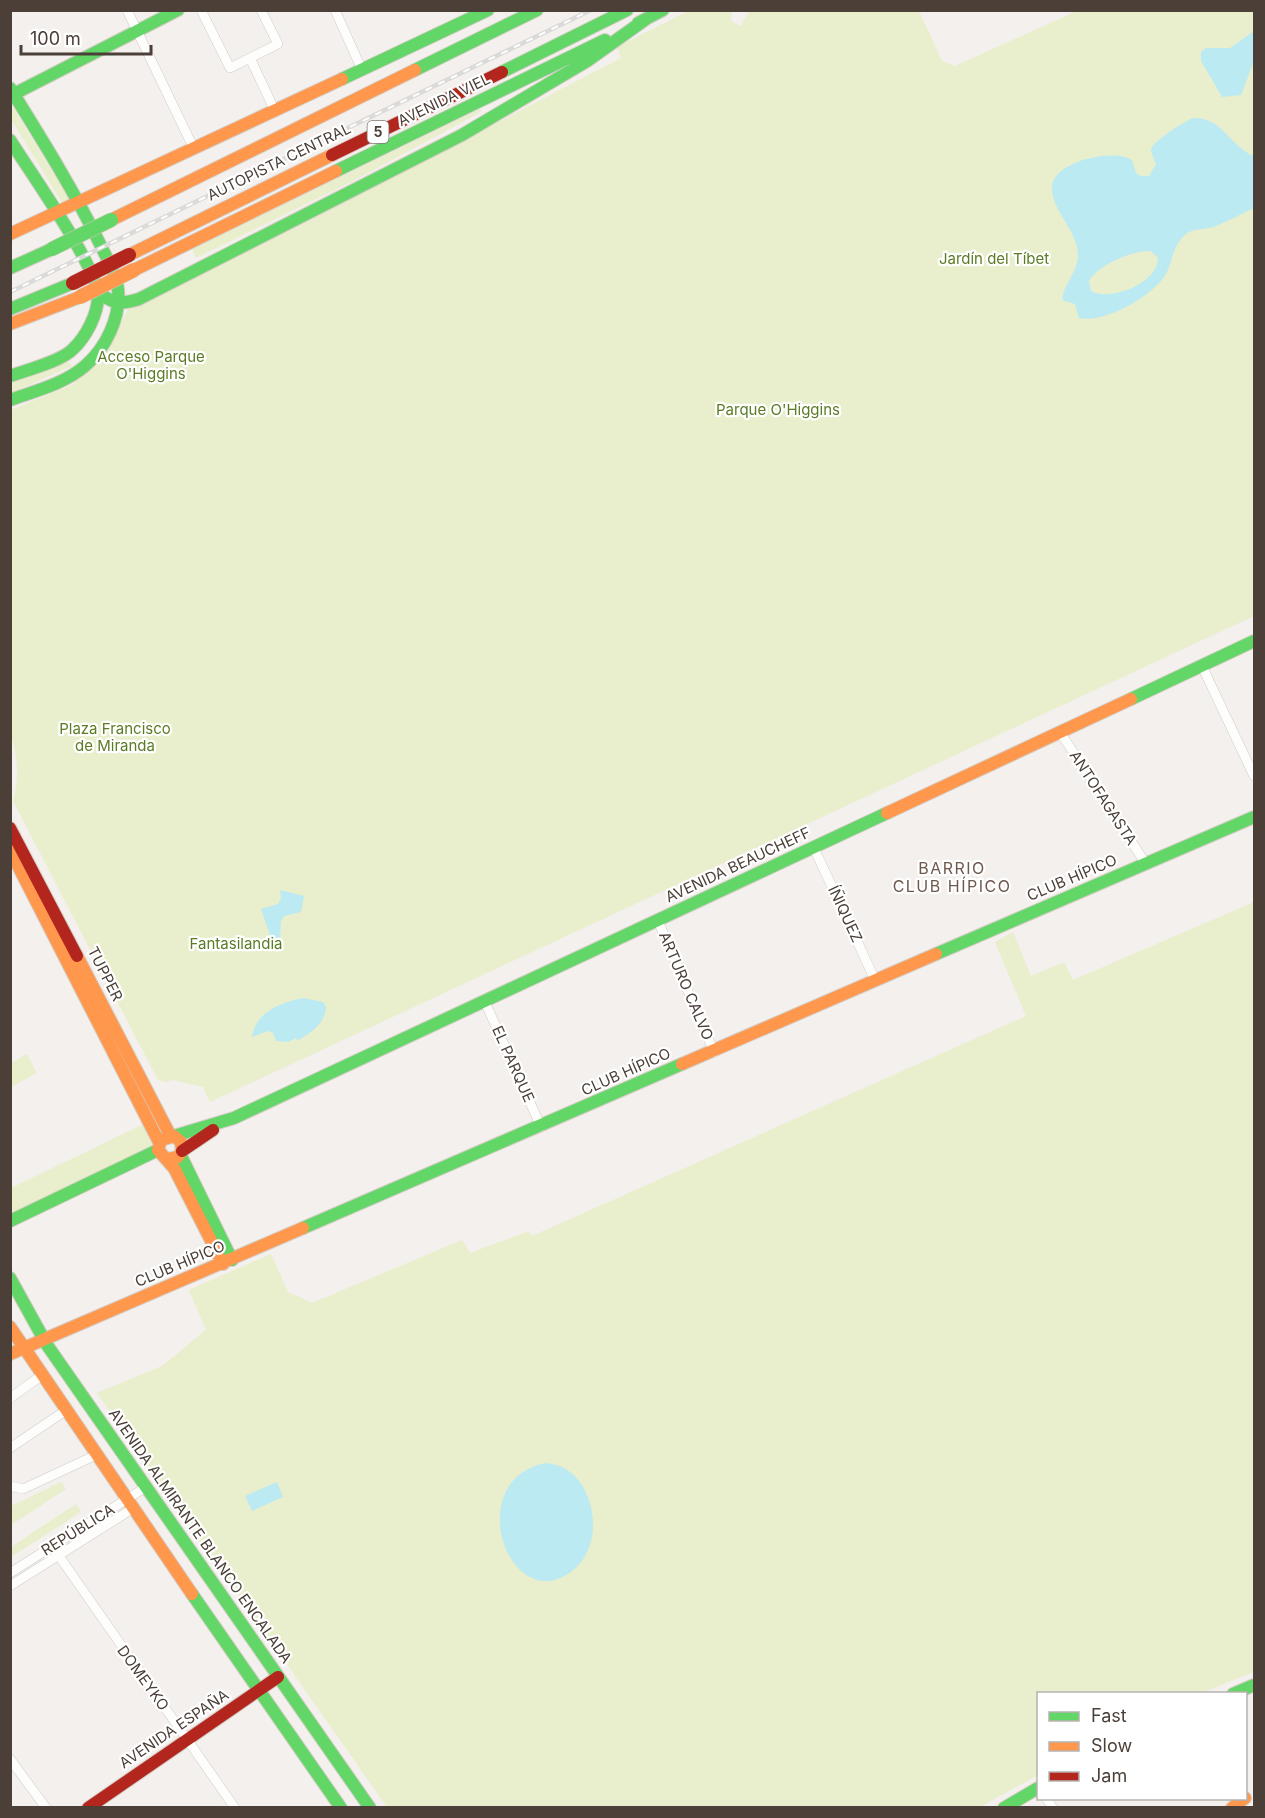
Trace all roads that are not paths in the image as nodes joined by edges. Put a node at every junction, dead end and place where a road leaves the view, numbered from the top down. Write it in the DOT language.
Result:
graph roads {
  1 [pos="127,10"];
  2 [pos="178,10"];
  3 [pos="201,10"];
  4 [pos="261,10"];
  5 [pos="335,10"];
  6 [pos="488,10"];
  7 [pos="537,10"];
  8 [pos="627,10"];
  9 [pos="663,10"];
  10 [pos="646,19"];
  11 [pos="137,32"];
  12 [pos="250,58"];
  13 [pos="362,70"];
  14 [pos="12,93"];
  15 [pos="275,111"];
  16 [pos="10,140"];
  17 [pos="194,149"];
  18 [pos="79,203"];
  19 [pos="55,214"];
  20 [pos="10,234"];
  21 [pos="10,268"];
  22 [pos="97,289"];
  23 [pos="117,304"];
  24 [pos="10,309"];
  25 [pos="10,324"];
  26 [pos="10,376"];
  27 [pos="10,400"];
  28 [pos="1254,641"];
  29 [pos="1202,666"];
  30 [pos="1060,732"];
  31 [pos="1254,776"];
  32 [pos="1254,817"];
  33 [pos="10,828"];
  34 [pos="814,848"];
  35 [pos="10,850"];
  36 [pos="1146,864"];
  37 [pos="658,921"];
  38 [pos="875,980"];
  39 [pos="485,1002"];
  40 [pos="714,1052"];
  41 [pos="541,1127"];
  42 [pos="170,1147"];
  43 [pos="10,1221"];
  44 [pos="227,1262"];
  45 [pos="10,1278"];
  46 [pos="10,1327"];
  47 [pos="43,1339"];
  48 [pos="17,1351"];
  49 [pos="41,1376"];
  50 [pos="10,1398"];
  51 [pos="65,1411"];
  52 [pos="10,1448"];
  53 [pos="96,1455"];
  54 [pos="146,1487"];
  55 [pos="13,1488"];
  56 [pos="129,1504"];
  57 [pos="52,1546"];
  58 [pos="59,1556"];
  59 [pos="10,1573"];
  60 [pos="10,1586"];
  61 [pos="278,1677"];
  62 [pos="1254,1684"];
  63 [pos="258,1691"];
  64 [pos="1237,1692"];
  65 [pos="187,1740"];
  66 [pos="10,1759"];
  67 [pos="1037,1789"];
  68 [pos="46,1808"];
  69 [pos="88,1808"];
  70 [pos="235,1808"];
  71 [pos="341,1808"];
  72 [pos="370,1808"];
  73 [pos="1004,1808"];
  1 -- 11 [label="street"];
  2 -- 11 [label="main road"];
  3 -- 12 [label="street"];
  4 -- 12 [label="street"];
  5 -- 13 [label="street"];
  6 -- 13 [label="main road"];
  7 -- 21 [label="main road, AUTOPISTA CENTRAL, bridge"];
  8 -- 24 [label="main road, AUTOPISTA CENTRAL / 5, bridge"];
  9 -- 10 [label="main road, AVENIDA VIEL"];
  10 -- 23 [label="main road"];
  10 -- 25 [label="main road, AVENIDA VIEL, bridge"];
  11 -- 14 [label="main road"];
  11 -- 17 [label="street"];
  12 -- 15 [label="street"];
  13 -- 15 [label="main road"];
  14 -- 18 [label="main road"];
  15 -- 17 [label="main road"];
  16 -- 19 [label="main road"];
  17 -- 18 [label="main road"];
  18 -- 19 [label="main road"];
  18 -- 23 [label="main road"];
  19 -- 20 [label="main road"];
  19 -- 22 [label="main road"];
  22 -- 23 [label="main road"];
  22 -- 26 [label="main road"];
  23 -- 27 [label="main road"];
  28 -- 29 [label="main road, AVENIDA BEAUCHEFF"];
  29 -- 30 [label="main road, AVENIDA BEAUCHEFF"];
  29 -- 31 [label="street"];
  30 -- 34 [label="main road, AVENIDA BEAUCHEFF"];
  30 -- 36 [label="street, ANTOFAGASTA"];
  32 -- 36 [label="main road, CLUB HÍPICO"];
  33 -- 42 [label="main road, TUPPER"];
  34 -- 37 [label="main road, AVENIDA BEAUCHEFF"];
  34 -- 38 [label="street, ÍÑIQUEZ"];
  35 -- 42 [label="main road, TUPPER"];
  36 -- 38 [label="main road, CLUB HÍPICO"];
  37 -- 39 [label="main road, AVENIDA BEAUCHEFF"];
  37 -- 40 [label="street, ARTURO CALVO"];
  38 -- 40 [label="main road, CLUB HÍPICO"];
  39 -- 41 [label="street, EL PARQUE"];
  39 -- 42 [label="main road, AVENIDA BEAUCHEFF"];
  40 -- 41 [label="main road, CLUB HÍPICO"];
  41 -- 44 [label="main road, CLUB HÍPICO"];
  42 -- 43 [label="main road, AVENIDA BEAUCHEFF"];
  42 -- 44 [label="main road, TUPPER"];
  44 -- 47 [label="main road, CLUB HÍPICO"];
  45 -- 47 [label="main road, AVENIDA ALMIRANTE BLANCO ENCALADA"];
  46 -- 48 [label="main road"];
  47 -- 48 [label="main road, CLUB HÍPICO"];
  47 -- 54 [label="main road, AVENIDA ALMIRANTE BLANCO ENCALADA"];
  48 -- 49 [label="main road"];
  49 -- 50 [label="street"];
  49 -- 51 [label="main road"];
  51 -- 52 [label="street"];
  51 -- 53 [label="main road"];
  53 -- 55 [label="street"];
  53 -- 56 [label="main road"];
  54 -- 56 [label="street, REPÚBLICA"];
  54 -- 61 [label="main road, AVENIDA ALMIRANTE BLANCO ENCALADA"];
  56 -- 57 [label="street, REPÚBLICA"];
  56 -- 58 [label="street, REPÚBLICA"];
  56 -- 63 [label="main road"];
  57 -- 58 [label="street, DOMEYKO"];
  57 -- 59 [label="street, REPÚBLICA"];
  58 -- 60 [label="street, REPÚBLICA"];
  58 -- 65 [label="street, DOMEYKO"];
  61 -- 63 [label="main road, AVENIDA ESPAÑA"];
  61 -- 72 [label="main road, AVENIDA ALMIRANTE BLANCO ENCALADA"];
  62 -- 64 [label="main road"];
  63 -- 65 [label="main road, AVENIDA ESPAÑA"];
  63 -- 71 [label="main road"];
  65 -- 69 [label="main road, AVENIDA ESPAÑA"];
  65 -- 70 [label="street, DOMEYKO"];
  66 -- 68 [label="street"];
  67 -- 73 [label="main road"];
}
